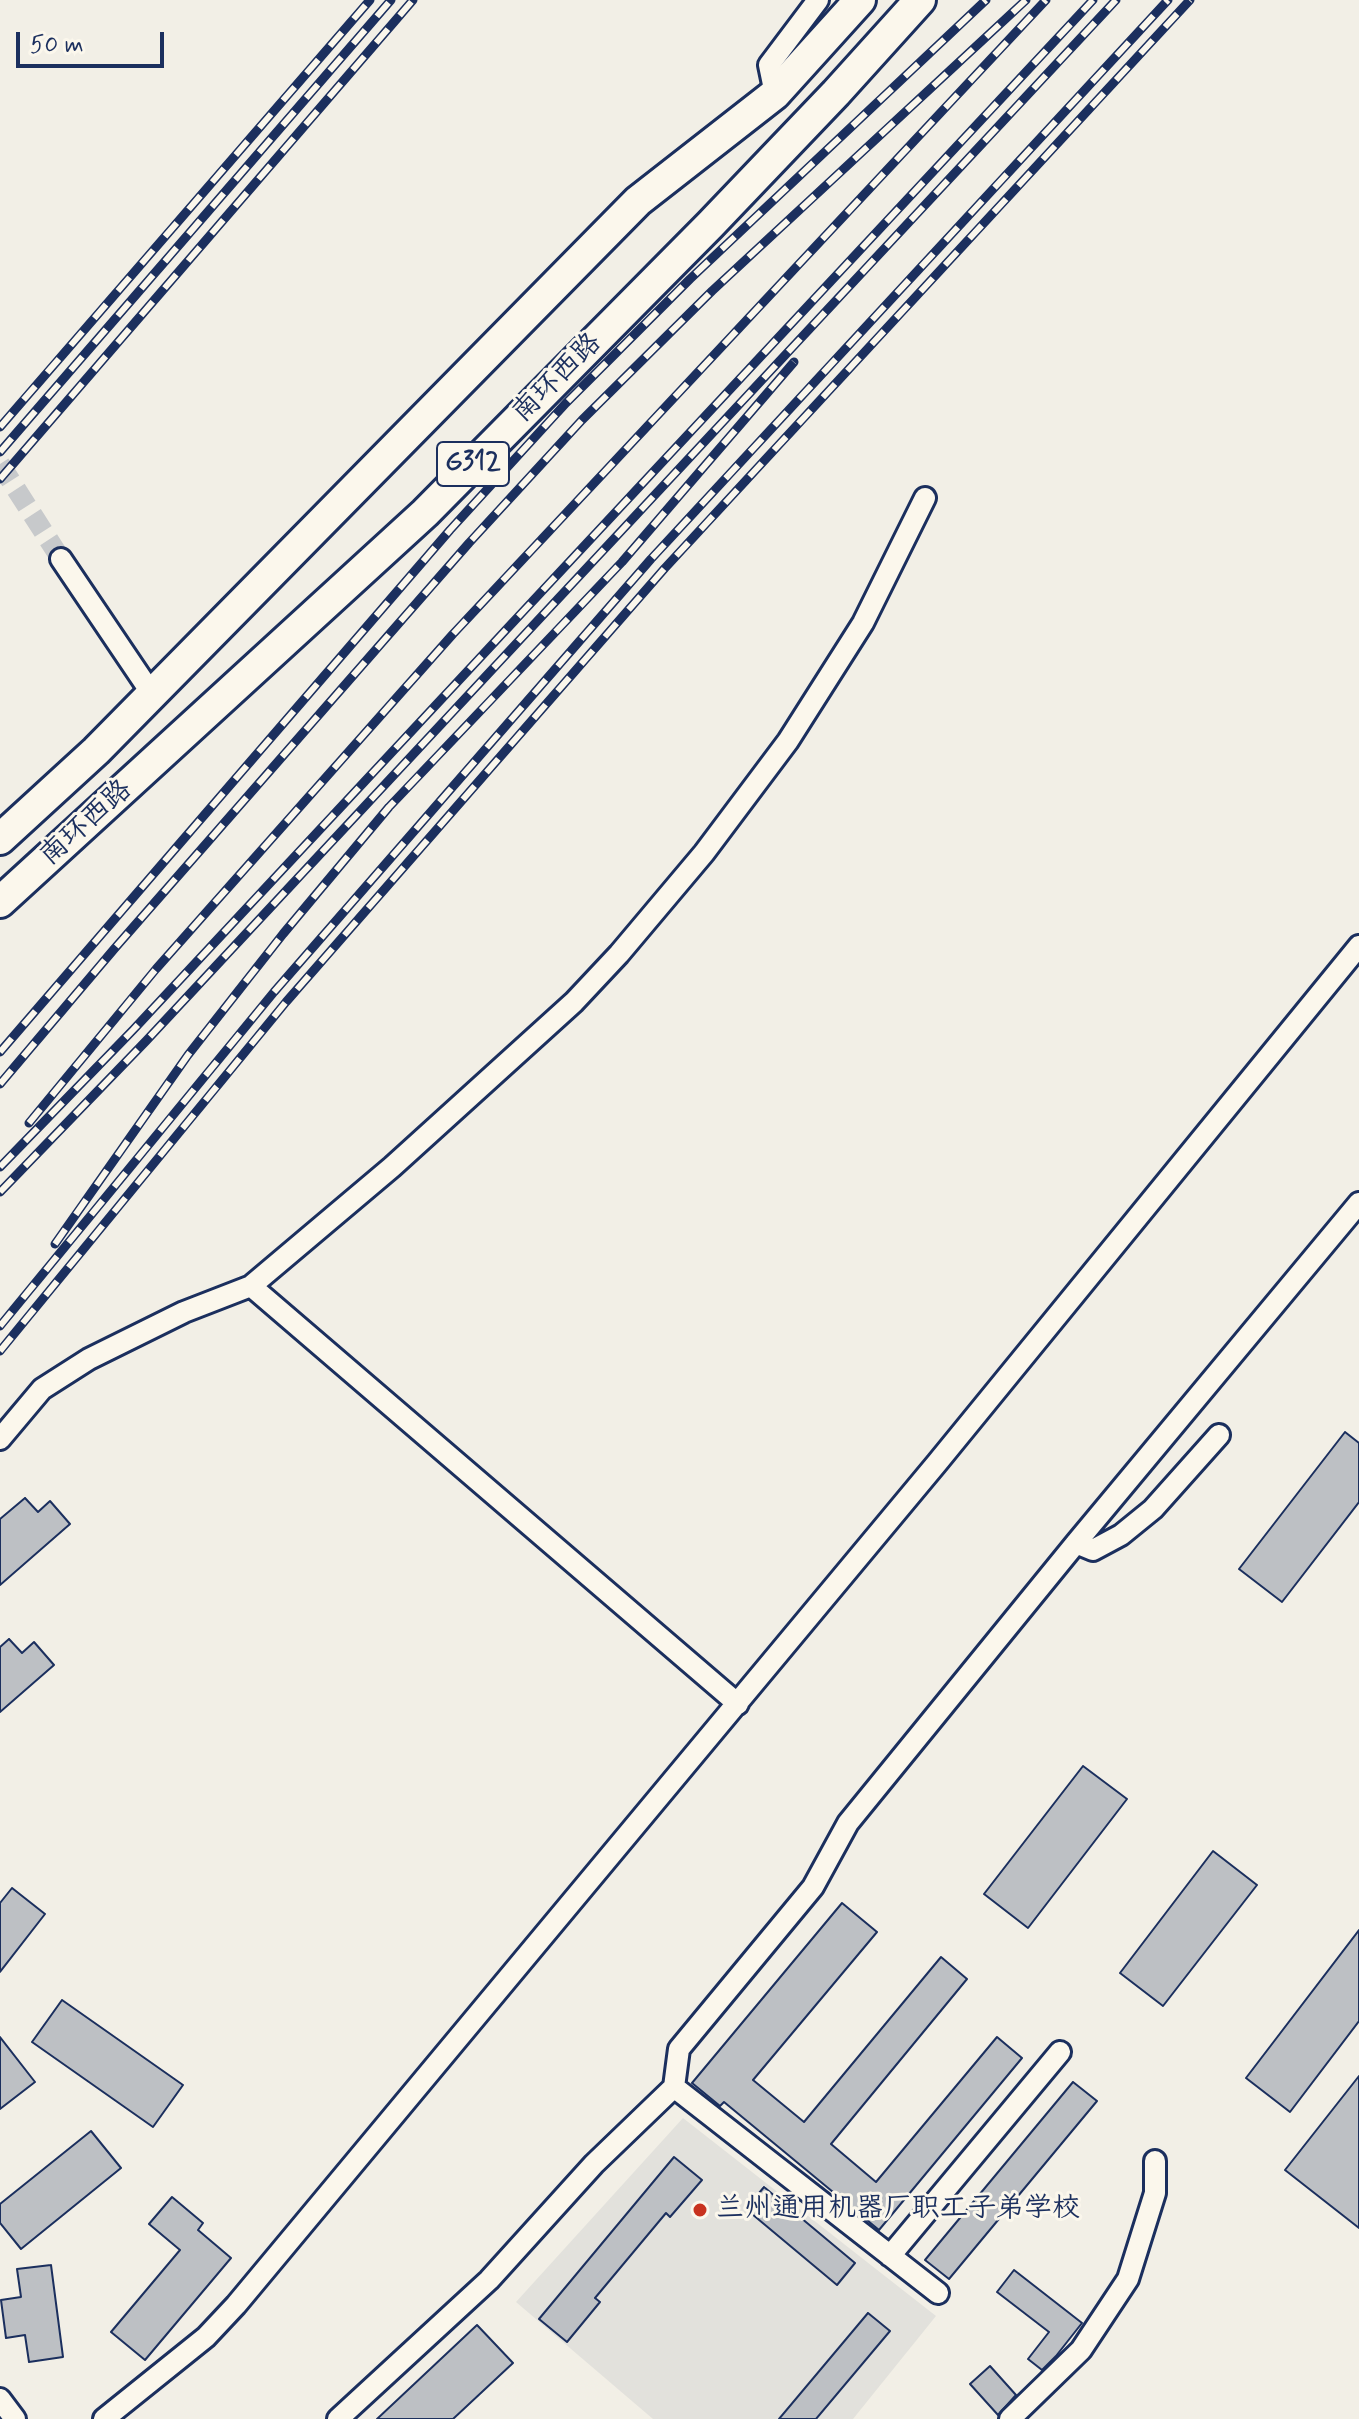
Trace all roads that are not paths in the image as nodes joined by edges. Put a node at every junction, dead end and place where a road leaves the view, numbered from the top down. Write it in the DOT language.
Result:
graph roads {
  1 [pos="818,0"];
  2 [pos="860,0"];
  3 [pos="920,0"];
  4 [pos="775,94"];
  5 [pos="925,498"];
  6 [pos="61,559"];
  7 [pos="152,694"];
  8 [pos="0,839"];
  9 [pos="0,902"];
  10 [pos="1359,946"];
  11 [pos="1359,1203"];
  12 [pos="251,1286"];
  13 [pos="1219,1435"];
  14 [pos="0,1439"];
  15 [pos="1076,1543"];
  16 [pos="738,1704"];
  17 [pos="1060,2052"];
  18 [pos="674,2087"];
  19 [pos="1155,2161"];
  20 [pos="890,2256"];
  21 [pos="938,2293"];
  22 [pos="0,2399"];
  23 [pos="15,2419"];
  24 [pos="104,2419"];
  25 [pos="338,2419"];
  26 [pos="1010,2419"];
  1 -- 4 [label="street"];
  2 -- 4 [label="highway, 南环西路 / G312"];
  3 -- 9 [label="highway, 南环西路 / G312"];
  4 -- 7 [label="highway, 南环西路 / G312"];
  5 -- 12 [label="street"];
  6 -- 7 [label="street"];
  7 -- 8 [label="highway, 南环西路 / G312"];
  10 -- 16 [label="street"];
  11 -- 15 [label="street"];
  12 -- 14 [label="street"];
  12 -- 16 [label="street"];
  13 -- 15 [label="street"];
  15 -- 18 [label="street"];
  16 -- 24 [label="street"];
  17 -- 20 [label="street"];
  18 -- 20 [label="street"];
  18 -- 25 [label="street"];
  19 -- 26 [label="street"];
  20 -- 21 [label="street"];
  22 -- 23 [label="street"];
}
